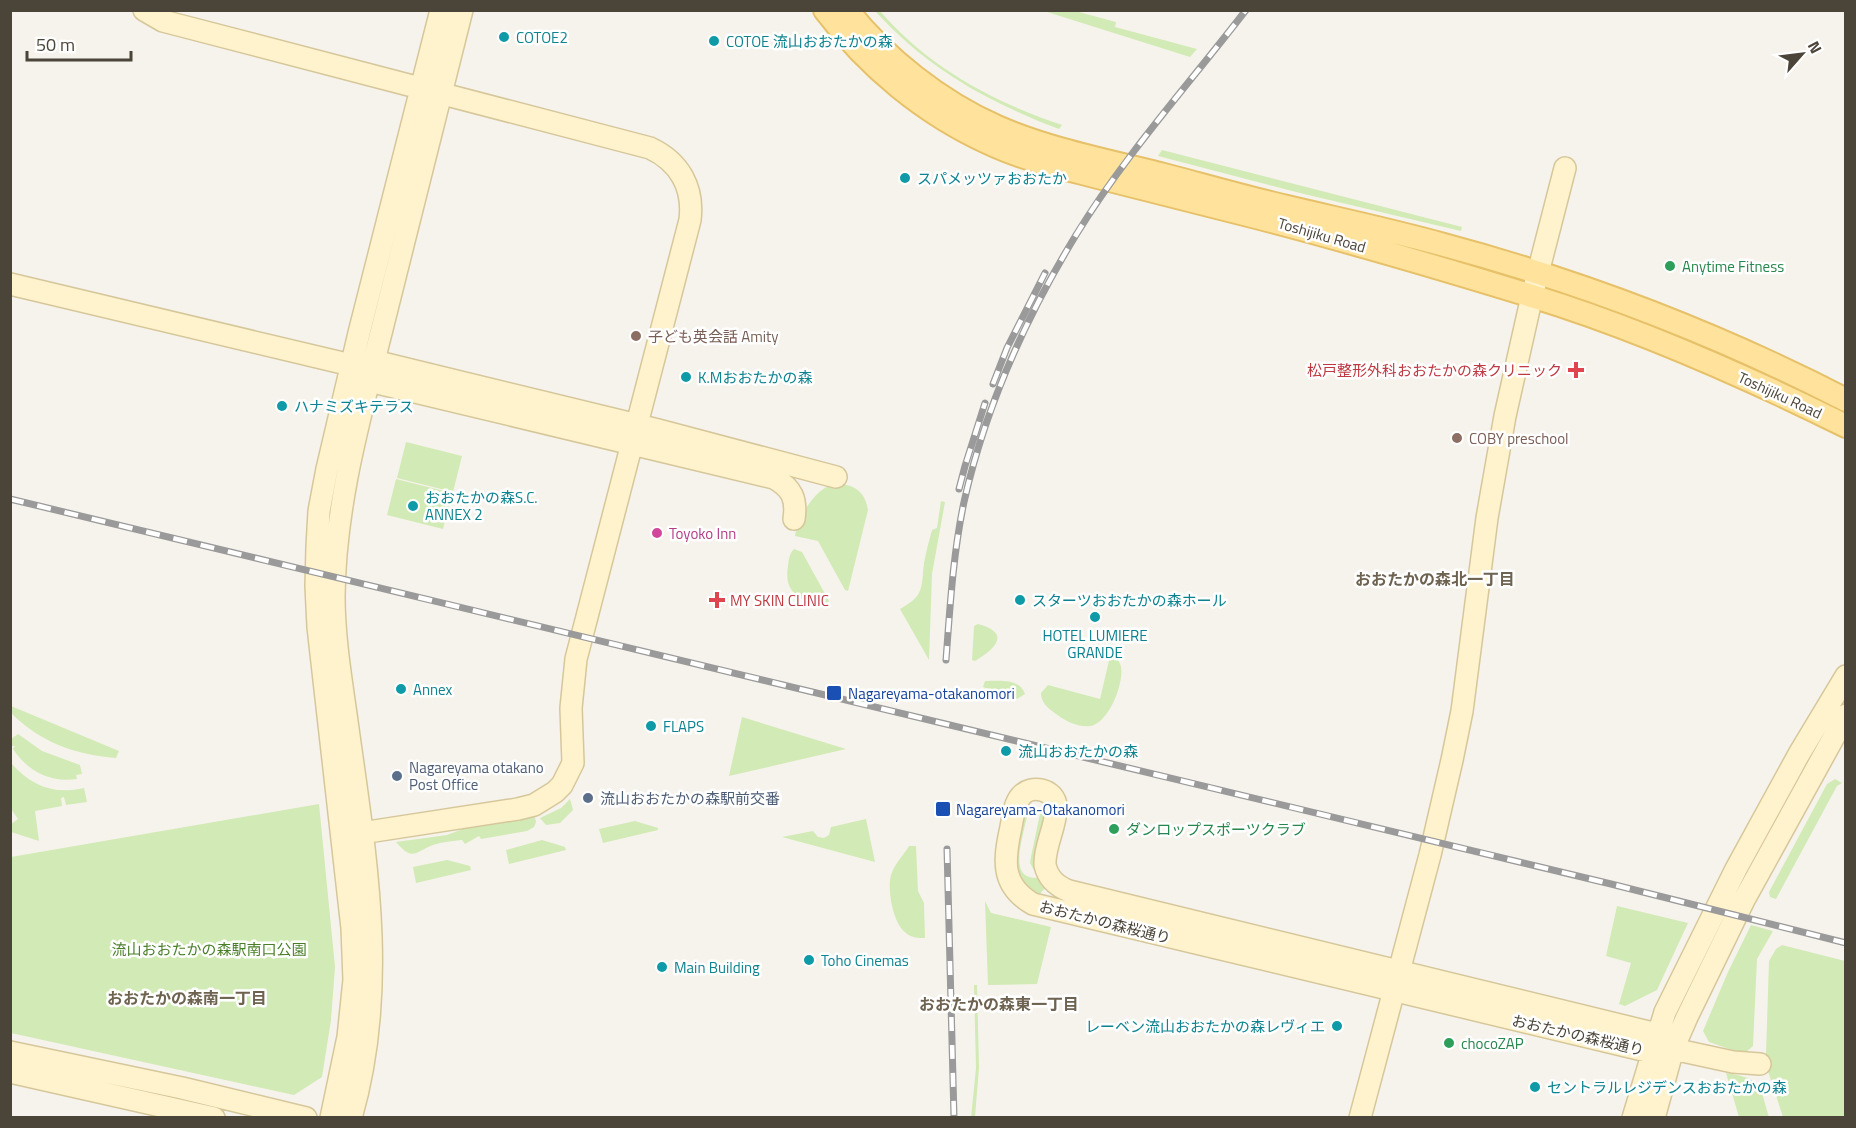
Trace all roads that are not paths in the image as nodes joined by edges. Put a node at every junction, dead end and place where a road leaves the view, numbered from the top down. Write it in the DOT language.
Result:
graph roads {
  1 [pos="144,10"];
  2 [pos="441,10"];
  3 [pos="462,10"];
  4 [pos="825,10"];
  5 [pos="848,10"];
  6 [pos="421,88"];
  7 [pos="441,93"];
  8 [pos="1565,168"];
  9 [pos="1539,272"];
  10 [pos="10,284"];
  11 [pos="1532,296"];
  12 [pos="351,365"];
  13 [pos="371,371"];
  14 [pos="1845,400"];
  15 [pos="1845,426"];
  16 [pos="635,434"];
  17 [pos="836,477"];
  18 [pos="794,519"];
  19 [pos="1845,676"];
  20 [pos="1845,714"];
  21 [pos="363,832"];
  22 [pos="342,836"];
  23 [pos="1050,878"];
  24 [pos="1027,900"];
  25 [pos="1397,982"];
  26 [pos="1654,1043"];
  27 [pos="1673,1049"];
  28 [pos="10,1052"];
  29 [pos="1760,1064"];
  30 [pos="10,1072"];
  31 [pos="214,1118"];
  32 [pos="306,1118"];
  33 [pos="331,1118"];
  34 [pos="351,1118"];
  35 [pos="1360,1118"];
  36 [pos="1633,1118"];
  37 [pos="1654,1118"];
  1 -- 6 [label="street"];
  2 -- 6 [label="street"];
  3 -- 7 [label="street"];
  4 -- 11 [label="main road, Toshijiku Road"];
  5 -- 9 [label="main road, Toshijiku Road"];
  6 -- 7 [label="street"];
  6 -- 12 [label="street"];
  7 -- 13 [label="street"];
  7 -- 16 [label="street"];
  8 -- 9 [label="street"];
  9 -- 11 [label="street"];
  9 -- 14 [label="main road, Toshijiku Road"];
  10 -- 12 [label="street"];
  11 -- 15 [label="main road, Toshijiku Road"];
  11 -- 25 [label="street"];
  12 -- 13 [label="street"];
  12 -- 22 [label="street"];
  13 -- 16 [label="street"];
  13 -- 21 [label="street"];
  16 -- 17 [label="street"];
  16 -- 18 [label="street"];
  16 -- 21 [label="street"];
  19 -- 26 [label="street"];
  20 -- 27 [label="street"];
  21 -- 22 [label="street"];
  21 -- 34 [label="street"];
  22 -- 33 [label="street"];
  23 -- 24 [label="street"];
  23 -- 24 [label="street"];
  23 -- 25 [label="street, おおたかの森桜通り"];
  24 -- 25 [label="street, おおたかの森桜通り"];
  25 -- 26 [label="street, おおたかの森桜通り"];
  25 -- 35 [label="street"];
  26 -- 27 [label="street, おおたかの森桜通り"];
  26 -- 36 [label="street"];
  27 -- 29 [label="street"];
  27 -- 37 [label="street"];
  28 -- 32 [label="street"];
  30 -- 31 [label="street"];
}
